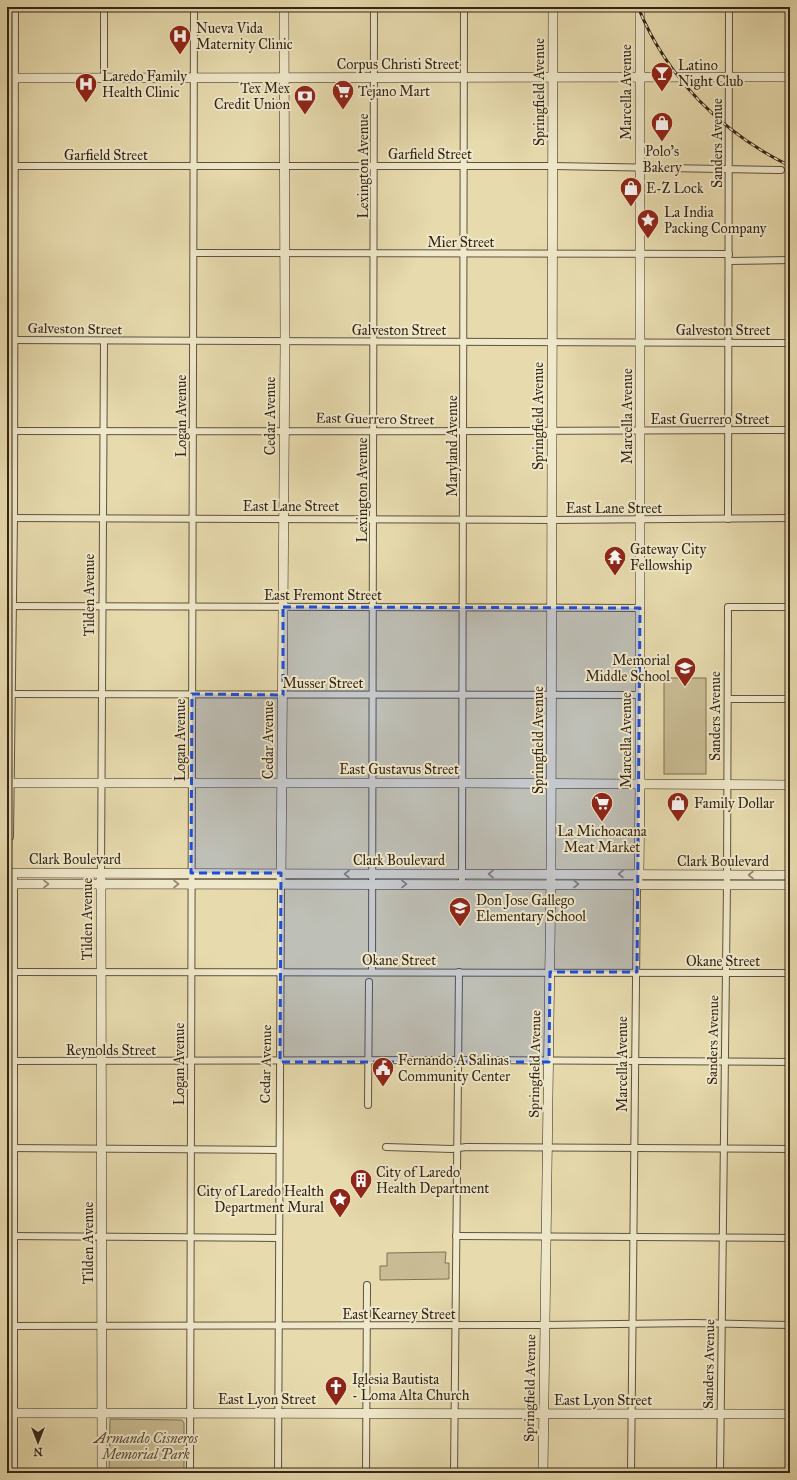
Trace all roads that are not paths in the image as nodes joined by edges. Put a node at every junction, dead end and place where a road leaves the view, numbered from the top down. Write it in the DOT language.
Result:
graph roads {
  1 [pos="15,7"];
  2 [pos="104,7"];
  3 [pos="194,7"];
  4 [pos="284,7"];
  5 [pos="374,7"];
  6 [pos="464,7"];
  7 [pos="553,7"];
  8 [pos="640,7"];
  9 [pos="729,7"];
  10 [pos="790,77"];
  11 [pos="11,78"];
  12 [pos="104,78"];
  13 [pos="194,78"];
  14 [pos="284,78"];
  15 [pos="374,78"];
  16 [pos="464,78"];
  17 [pos="553,78"];
  18 [pos="640,78"];
  19 [pos="729,78"];
  20 [pos="7,166"];
  21 [pos="15,166"];
  22 [pos="194,166"];
  23 [pos="284,166"];
  24 [pos="375,166"];
  25 [pos="464,166"];
  26 [pos="553,166"];
  27 [pos="640,167"];
  28 [pos="729,169"];
  29 [pos="781,170"];
  30 [pos="194,253"];
  31 [pos="7,254"];
  32 [pos="15,254"];
  33 [pos="285,254"];
  34 [pos="375,254"];
  35 [pos="464,254"];
  36 [pos="553,254"];
  37 [pos="640,254"];
  38 [pos="729,257"];
  39 [pos="790,260"];
  40 [pos="7,340"];
  41 [pos="15,340"];
  42 [pos="104,341"];
  43 [pos="193,342"];
  44 [pos="285,342"];
  45 [pos="375,342"];
  46 [pos="464,342"];
  47 [pos="553,342"];
  48 [pos="641,342"];
  49 [pos="730,342"];
  50 [pos="790,342"];
  51 [pos="7,430"];
  52 [pos="14,430"];
  53 [pos="103,430"];
  54 [pos="193,430"];
  55 [pos="284,430"];
  56 [pos="552,430"];
  57 [pos="790,430"];
  58 [pos="375,431"];
  59 [pos="641,431"];
  60 [pos="728,431"];
  61 [pos="464,432"];
  62 [pos="103,517"];
  63 [pos="7,518"];
  64 [pos="14,518"];
  65 [pos="193,518"];
  66 [pos="284,518"];
  67 [pos="790,518"];
  68 [pos="374,519"];
  69 [pos="728,519"];
  70 [pos="464,520"];
  71 [pos="552,520"];
  72 [pos="640,520"];
  73 [pos="10,606"];
  74 [pos="103,607"];
  75 [pos="192,607"];
  76 [pos="283,607"];
  77 [pos="374,607"];
  78 [pos="463,607"];
  79 [pos="790,607"];
  80 [pos="552,608"];
  81 [pos="640,608"];
  82 [pos="10,694"];
  83 [pos="102,694"];
  84 [pos="192,694"];
  85 [pos="282,694"];
  86 [pos="373,694"];
  87 [pos="463,694"];
  88 [pos="552,694"];
  89 [pos="640,695"];
  90 [pos="728,699"];
  91 [pos="790,699"];
  92 [pos="9,783"];
  93 [pos="192,783"];
  94 [pos="282,783"];
  95 [pos="372,783"];
  96 [pos="463,783"];
  97 [pos="102,784"];
  98 [pos="552,784"];
  99 [pos="640,784"];
  100 [pos="727,785"];
  101 [pos="790,785"];
  102 [pos="10,837"];
  103 [pos="10,873"];
  104 [pos="101,873"];
  105 [pos="191,873"];
  106 [pos="281,873"];
  107 [pos="372,874"];
  108 [pos="462,874"];
  109 [pos="551,874"];
  110 [pos="639,874"];
  111 [pos="790,875"];
  112 [pos="727,880"];
  113 [pos="10,884"];
  114 [pos="101,884"];
  115 [pos="191,884"];
  116 [pos="281,884"];
  117 [pos="372,884"];
  118 [pos="462,884"];
  119 [pos="551,884"];
  120 [pos="637,884"];
  121 [pos="790,884"];
  122 [pos="10,972"];
  123 [pos="101,972"];
  124 [pos="192,972"];
  125 [pos="281,972"];
  126 [pos="372,972"];
  127 [pos="459,972"];
  128 [pos="550,972"];
  129 [pos="636,972"];
  130 [pos="725,973"];
  131 [pos="790,973"];
  132 [pos="369,982"];
  133 [pos="459,1060"];
  134 [pos="10,1061"];
  135 [pos="368,1061"];
  136 [pos="636,1061"];
  137 [pos="724,1061"];
  138 [pos="102,1062"];
  139 [pos="191,1062"];
  140 [pos="280,1062"];
  141 [pos="548,1062"];
  142 [pos="790,1062"];
  143 [pos="368,1105"];
  144 [pos="386,1147"];
  145 [pos="10,1148"];
  146 [pos="102,1148"];
  147 [pos="191,1148"];
  148 [pos="458,1149"];
  149 [pos="547,1149"];
  150 [pos="635,1149"];
  151 [pos="724,1149"];
  152 [pos="790,1149"];
  153 [pos="279,1150"];
  154 [pos="7,1236"];
  155 [pos="14,1236"];
  156 [pos="456,1236"];
  157 [pos="102,1237"];
  158 [pos="191,1237"];
  159 [pos="546,1237"];
  160 [pos="278,1238"];
  161 [pos="634,1238"];
  162 [pos="790,1238"];
  163 [pos="723,1239"];
  164 [pos="367,1286"];
  165 [pos="634,1323"];
  166 [pos="545,1325"];
  167 [pos="722,1325"];
  168 [pos="790,1325"];
  169 [pos="7,1326"];
  170 [pos="14,1326"];
  171 [pos="102,1326"];
  172 [pos="190,1326"];
  173 [pos="278,1326"];
  174 [pos="366,1326"];
  175 [pos="456,1326"];
  176 [pos="10,1413"];
  177 [pos="102,1413"];
  178 [pos="190,1413"];
  179 [pos="278,1413"];
  180 [pos="366,1413"];
  181 [pos="455,1413"];
  182 [pos="543,1414"];
  183 [pos="632,1414"];
  184 [pos="720,1414"];
  185 [pos="790,1414"];
  186 [pos="14,1473"];
  187 [pos="102,1473"];
  188 [pos="190,1473"];
  189 [pos="278,1473"];
  190 [pos="366,1473"];
  191 [pos="454,1473"];
  192 [pos="543,1473"];
  193 [pos="631,1473"];
  194 [pos="720,1473"];
  1 -- 11 [label="street"];
  2 -- 12 [label="street"];
  3 -- 13 [label="street, Logan Avenue"];
  4 -- 14 [label="main road, Cedar Avenue"];
  5 -- 15 [label="street, Lexington Avenue"];
  6 -- 16 [label="street, Maryland Avenue"];
  7 -- 17 [label="main road, Springfield Avenue"];
  8 -- 18 [label="main road, Marcella Avenue"];
  9 -- 19 [label="street, Sanders Avenue"];
  10 -- 19 [label="main road, Corpus Christi Street"];
  11 -- 12 [label="main road, Corpus Christi Street"];
  11 -- 21 [label="street"];
  12 -- 13 [label="main road, Corpus Christi Street"];
  13 -- 14 [label="main road, Corpus Christi Street"];
  13 -- 22 [label="street, Logan Avenue"];
  14 -- 15 [label="main road, Corpus Christi Street"];
  14 -- 23 [label="main road, Cedar Avenue"];
  15 -- 16 [label="main road, Corpus Christi Street"];
  15 -- 24 [label="street, Lexington Avenue"];
  16 -- 17 [label="main road, Corpus Christi Street"];
  16 -- 25 [label="street, Maryland Avenue"];
  17 -- 18 [label="main road, Corpus Christi Street"];
  17 -- 26 [label="main road, Springfield Avenue"];
  18 -- 19 [label="main road, Corpus Christi Street"];
  18 -- 27 [label="main road, Marcella Avenue"];
  19 -- 28 [label="street, Sanders Avenue"];
  20 -- 21 [label="street, Garfield Street"];
  21 -- 22 [label="street, Garfield Street"];
  21 -- 32 [label="street"];
  22 -- 23 [label="street, Garfield Street"];
  22 -- 30 [label="street, Logan Avenue"];
  23 -- 24 [label="street, Garfield Street"];
  23 -- 33 [label="main road, Cedar Avenue"];
  24 -- 25 [label="street, Garfield Street"];
  24 -- 34 [label="street, Lexington Avenue"];
  25 -- 26 [label="street, Garfield Street"];
  25 -- 35 [label="street, Maryland Avenue"];
  26 -- 27 [label="street, Garfield Street"];
  26 -- 36 [label="main road, Springfield Avenue"];
  27 -- 28 [label="street, Garfield Street"];
  27 -- 37 [label="main road, Marcella Avenue"];
  28 -- 29 [label="street, Garfield Street"];
  28 -- 38 [label="street, Sanders Avenue"];
  30 -- 33 [label="street, Mier Street"];
  30 -- 43 [label="street, Logan Avenue"];
  31 -- 32 [label="street"];
  32 -- 41 [label="street"];
  33 -- 34 [label="street, Mier Street"];
  33 -- 44 [label="main road, Cedar Avenue"];
  34 -- 35 [label="street, Mier Street"];
  34 -- 45 [label="street, Lexington Avenue"];
  35 -- 36 [label="street, Mier Street"];
  35 -- 46 [label="street, Maryland Avenue"];
  36 -- 37 [label="street, Mier Street"];
  36 -- 47 [label="main road, Springfield Avenue"];
  37 -- 38 [label="street, Mier Street"];
  37 -- 48 [label="main road, Marcella Avenue"];
  38 -- 39 [label="street, Mier Street"];
  38 -- 49 [label="street, Sanders Avenue"];
  40 -- 41 [label="street, Galveston Street"];
  41 -- 42 [label="street, Galveston Street"];
  41 -- 52 [label="street"];
  42 -- 43 [label="street, Galveston Street"];
  42 -- 53 [label="street, Tilden Avenue"];
  43 -- 44 [label="street, Galveston Street"];
  43 -- 54 [label="street, Logan Avenue"];
  44 -- 45 [label="street, Galveston Street"];
  44 -- 55 [label="main road, Cedar Avenue"];
  45 -- 46 [label="street, Galveston Street"];
  45 -- 58 [label="street, Lexington Avenue"];
  46 -- 47 [label="street, Galveston Street"];
  46 -- 61 [label="street, Maryland Avenue"];
  47 -- 48 [label="street, Galveston Street"];
  47 -- 56 [label="main road, Springfield Avenue"];
  48 -- 49 [label="street, Galveston Street"];
  48 -- 59 [label="main road, Marcella Avenue"];
  49 -- 50 [label="street, Galveston Street"];
  49 -- 60 [label="street, Sanders Avenue"];
  51 -- 52 [label="street, East Guerrero Street"];
  52 -- 53 [label="street, East Guerrero Street"];
  52 -- 64 [label="street"];
  53 -- 54 [label="street, East Guerrero Street"];
  53 -- 62 [label="street, Tilden Avenue"];
  54 -- 55 [label="street, East Guerrero Street"];
  54 -- 65 [label="street, Logan Avenue"];
  55 -- 58 [label="street, East Guerrero Street"];
  55 -- 66 [label="main road, Cedar Avenue"];
  56 -- 59 [label="street, East Guerrero Street"];
  56 -- 61 [label="street, East Guerrero Street"];
  56 -- 71 [label="main road, Springfield Avenue"];
  57 -- 60 [label="street, East Guerrero Street"];
  58 -- 61 [label="street, East Guerrero Street"];
  58 -- 68 [label="street, Lexington Avenue"];
  59 -- 60 [label="street, East Guerrero Street"];
  59 -- 72 [label="main road, Marcella Avenue"];
  60 -- 69 [label="street, Sanders Avenue"];
  61 -- 70 [label="street, Maryland Avenue"];
  62 -- 64 [label="street, East Lane Street"];
  62 -- 65 [label="street, East Lane Street"];
  62 -- 74 [label="street, Tilden Avenue"];
  63 -- 64 [label="street, East Lane Street"];
  64 -- 73 [label="street"];
  65 -- 66 [label="street, East Lane Street"];
  65 -- 75 [label="street, Logan Avenue"];
  66 -- 68 [label="street, East Lane Street"];
  66 -- 76 [label="main road, Cedar Avenue"];
  67 -- 69 [label="street, East Lane Street"];
  68 -- 70 [label="street, East Lane Street"];
  68 -- 77 [label="street, Lexington Avenue"];
  69 -- 72 [label="street, East Lane Street"];
  70 -- 71 [label="street, East Lane Street"];
  70 -- 78 [label="street, Maryland Avenue"];
  71 -- 72 [label="street, East Lane Street"];
  71 -- 80 [label="main road, Springfield Avenue"];
  72 -- 81 [label="main road, Marcella Avenue"];
  73 -- 74 [label="street, East Fremont Street"];
  73 -- 82 [label="street"];
  74 -- 75 [label="street, East Fremont Street"];
  74 -- 83 [label="street, Tilden Avenue"];
  75 -- 76 [label="street, East Fremont Street"];
  75 -- 84 [label="street, Logan Avenue"];
  76 -- 77 [label="street, East Fremont Street"];
  76 -- 85 [label="main road, Cedar Avenue"];
  77 -- 78 [label="street, East Fremont Street"];
  77 -- 86 [label="street, Lexington Avenue"];
  78 -- 80 [label="street, East Fremont Street"];
  78 -- 87 [label="street, Maryland Avenue"];
  79 -- 90 [label="street, Sanders Avenue"];
  80 -- 81 [label="street, East Fremont Street"];
  80 -- 88 [label="main road, Springfield Avenue"];
  81 -- 89 [label="main road, Marcella Avenue"];
  82 -- 83 [label="street, Musser Street"];
  82 -- 92 [label="street"];
  83 -- 84 [label="street, Musser Street"];
  83 -- 97 [label="street, Tilden Avenue"];
  84 -- 85 [label="street, Musser Street"];
  84 -- 93 [label="street, Logan Avenue"];
  85 -- 86 [label="street, Musser Street"];
  85 -- 94 [label="main road, Cedar Avenue"];
  86 -- 87 [label="street, Musser Street"];
  86 -- 95 [label="street, Lexington Avenue"];
  87 -- 88 [label="street, Musser Street"];
  87 -- 96 [label="street, Maryland Avenue"];
  88 -- 89 [label="street, Musser Street"];
  88 -- 98 [label="main road, Springfield Avenue"];
  89 -- 99 [label="main road, Marcella Avenue"];
  90 -- 91 [label="street"];
  90 -- 100 [label="street, Sanders Avenue"];
  92 -- 97 [label="main road, East Gustavus Street"];
  92 -- 102 [label="street"];
  93 -- 94 [label="main road, East Gustavus Street"];
  93 -- 97 [label="main road, East Gustavus Street"];
  93 -- 105 [label="street, Logan Avenue"];
  94 -- 95 [label="main road, East Gustavus Street"];
  94 -- 106 [label="main road, Cedar Avenue"];
  95 -- 96 [label="main road, East Gustavus Street"];
  95 -- 107 [label="street, Lexington Avenue"];
  96 -- 98 [label="main road, East Gustavus Street"];
  96 -- 108 [label="street, Maryland Avenue"];
  97 -- 104 [label="street, Tilden Avenue"];
  98 -- 99 [label="main road, East Gustavus Street"];
  98 -- 109 [label="main road, Springfield Avenue"];
  99 -- 100 [label="main road, East Gustavus Street"];
  99 -- 110 [label="main road, Marcella Avenue"];
  100 -- 101 [label="main road, East Gustavus Street"];
  100 -- 112 [label="street, Sanders Avenue"];
  103 -- 104 [label="main road, Clark Boulevard"];
  103 -- 113 [label="street"];
  104 -- 105 [label="main road, Clark Boulevard"];
  104 -- 114 [label="main road, Tilden Avenue"];
  105 -- 106 [label="main road, Clark Boulevard"];
  105 -- 115 [label="street, Logan Avenue"];
  107 -- 106 [label="main road, Clark Boulevard, one-way"];
  106 -- 116 [label="main road, Cedar Avenue"];
  107 -- 108 [label="main road, Clark Boulevard"];
  107 -- 117 [label="street, Lexington Avenue"];
  109 -- 108 [label="main road, Clark Boulevard, one-way"];
  108 -- 118 [label="street, Maryland Avenue"];
  110 -- 109 [label="main road, Clark Boulevard, one-way"];
  109 -- 119 [label="main road, Springfield Avenue"];
  110 -- 112 [label="main road, Clark Boulevard"];
  110 -- 120 [label="main road, Marcella Avenue"];
  111 -- 112 [label="main road, Clark Boulevard, one-way"];
  112 -- 120 [label="main road, Clark Boulevard"];
  112 -- 121 [label="main road, Clark Boulevard"];
  112 -- 130 [label="street, Sanders Avenue"];
  113 -- 114 [label="main road, Clark Boulevard, one-way"];
  113 -- 122 [label="street"];
  114 -- 115 [label="main road, Clark Boulevard, one-way"];
  114 -- 123 [label="main road, Tilden Avenue"];
  115 -- 116 [label="main road, Clark Boulevard"];
  115 -- 124 [label="street, Logan Avenue"];
  116 -- 117 [label="main road, Clark Boulevard"];
  116 -- 125 [label="street, Cedar Avenue"];
  117 -- 118 [label="main road, Clark Boulevard, one-way"];
  117 -- 126 [label="street, Lexington Avenue"];
  118 -- 119 [label="main road, Clark Boulevard"];
  119 -- 120 [label="main road, Clark Boulevard, one-way"];
  119 -- 128 [label="main road, Springfield Avenue"];
  120 -- 129 [label="street, Marcella Avenue"];
  122 -- 123 [label="street, Okane Street"];
  122 -- 134 [label="street"];
  123 -- 124 [label="street, Okane Street"];
  123 -- 138 [label="main road, Tilden Avenue"];
  124 -- 125 [label="street, Okane Street"];
  124 -- 139 [label="street, Logan Avenue"];
  125 -- 126 [label="street, Okane Street"];
  125 -- 140 [label="street, Cedar Avenue"];
  126 -- 127 [label="street, Okane Street"];
  127 -- 128 [label="street, Okane Street"];
  127 -- 133 [label="street"];
  128 -- 129 [label="street, Okane Street"];
  128 -- 141 [label="main road, Springfield Avenue"];
  129 -- 130 [label="street, Okane Street"];
  129 -- 136 [label="street, Marcella Avenue"];
  130 -- 131 [label="street, Okane Street"];
  130 -- 137 [label="street, Sanders Avenue"];
  132 -- 135 [label="street"];
  133 -- 135 [label="street, Reynolds Street"];
  133 -- 141 [label="street, Reynolds Street"];
  133 -- 148 [label="street"];
  134 -- 138 [label="street, Reynolds Street"];
  134 -- 145 [label="street"];
  135 -- 140 [label="street, Reynolds Street"];
  135 -- 143 [label="street"];
  136 -- 137 [label="street, Reynolds Street"];
  136 -- 141 [label="street, Reynolds Street"];
  136 -- 150 [label="street, Marcella Avenue"];
  137 -- 142 [label="street, Reynolds Street"];
  137 -- 151 [label="street, Sanders Avenue"];
  138 -- 139 [label="street, Reynolds Street"];
  138 -- 146 [label="main road, Tilden Avenue"];
  139 -- 140 [label="street, Reynolds Street"];
  139 -- 147 [label="street, Logan Avenue"];
  140 -- 153 [label="street, Cedar Avenue"];
  141 -- 149 [label="main road, Springfield Avenue"];
  144 -- 148 [label="street"];
  145 -- 146 [label="street"];
  145 -- 155 [label="street"];
  146 -- 147 [label="street"];
  146 -- 157 [label="main road, Tilden Avenue"];
  147 -- 153 [label="street"];
  147 -- 158 [label="street, Logan Avenue"];
  148 -- 149 [label="street"];
  148 -- 156 [label="street"];
  149 -- 150 [label="street"];
  149 -- 159 [label="main road, Springfield Avenue"];
  150 -- 151 [label="street"];
  150 -- 161 [label="street, Marcella Avenue"];
  151 -- 152 [label="street"];
  151 -- 163 [label="street, Sanders Avenue"];
  153 -- 160 [label="street, Cedar Avenue"];
  154 -- 155 [label="street"];
  155 -- 157 [label="street"];
  155 -- 170 [label="street"];
  156 -- 159 [label="street"];
  156 -- 175 [label="street"];
  157 -- 158 [label="street"];
  157 -- 171 [label="main road, Tilden Avenue"];
  158 -- 160 [label="street"];
  158 -- 172 [label="street, Logan Avenue"];
  159 -- 161 [label="street"];
  159 -- 166 [label="main road, Springfield Avenue"];
  160 -- 173 [label="street, Cedar Avenue"];
  161 -- 163 [label="street"];
  161 -- 165 [label="street, Marcella Avenue"];
  162 -- 163 [label="street"];
  163 -- 167 [label="street, Sanders Avenue"];
  164 -- 174 [label="street"];
  165 -- 166 [label="street, East Kearney Street"];
  165 -- 167 [label="street, East Kearney Street"];
  165 -- 183 [label="street, Marcella Avenue"];
  166 -- 175 [label="street, East Kearney Street"];
  166 -- 182 [label="main road, Springfield Avenue"];
  167 -- 168 [label="street, East Kearney Street"];
  167 -- 184 [label="street, Sanders Avenue"];
  169 -- 170 [label="street, East Kearney Street"];
  170 -- 171 [label="street, East Kearney Street"];
  170 -- 176 [label="street"];
  171 -- 172 [label="street, East Kearney Street"];
  171 -- 177 [label="main road, Tilden Avenue"];
  172 -- 173 [label="street, East Kearney Street"];
  172 -- 178 [label="street, Logan Avenue"];
  173 -- 174 [label="street, East Kearney Street"];
  173 -- 179 [label="street, Cedar Avenue"];
  174 -- 175 [label="street, East Kearney Street"];
  174 -- 180 [label="street"];
  175 -- 181 [label="street"];
  176 -- 177 [label="main road, East Lyon Street"];
  176 -- 186 [label="street"];
  177 -- 178 [label="main road, East Lyon Street"];
  177 -- 187 [label="main road, Tilden Avenue"];
  178 -- 179 [label="main road, East Lyon Street"];
  178 -- 188 [label="street, Logan Avenue"];
  179 -- 180 [label="main road, East Lyon Street"];
  179 -- 189 [label="street, Cedar Avenue"];
  180 -- 181 [label="main road, East Lyon Street"];
  180 -- 190 [label="street"];
  181 -- 182 [label="main road, East Lyon Street"];
  181 -- 191 [label="street"];
  182 -- 183 [label="main road, East Lyon Street"];
  182 -- 192 [label="main road, Springfield Avenue"];
  183 -- 184 [label="main road, East Lyon Street"];
  183 -- 193 [label="street, Marcella Avenue"];
  184 -- 185 [label="main road, East Lyon Street"];
  184 -- 194 [label="street, Sanders Avenue"];
}
